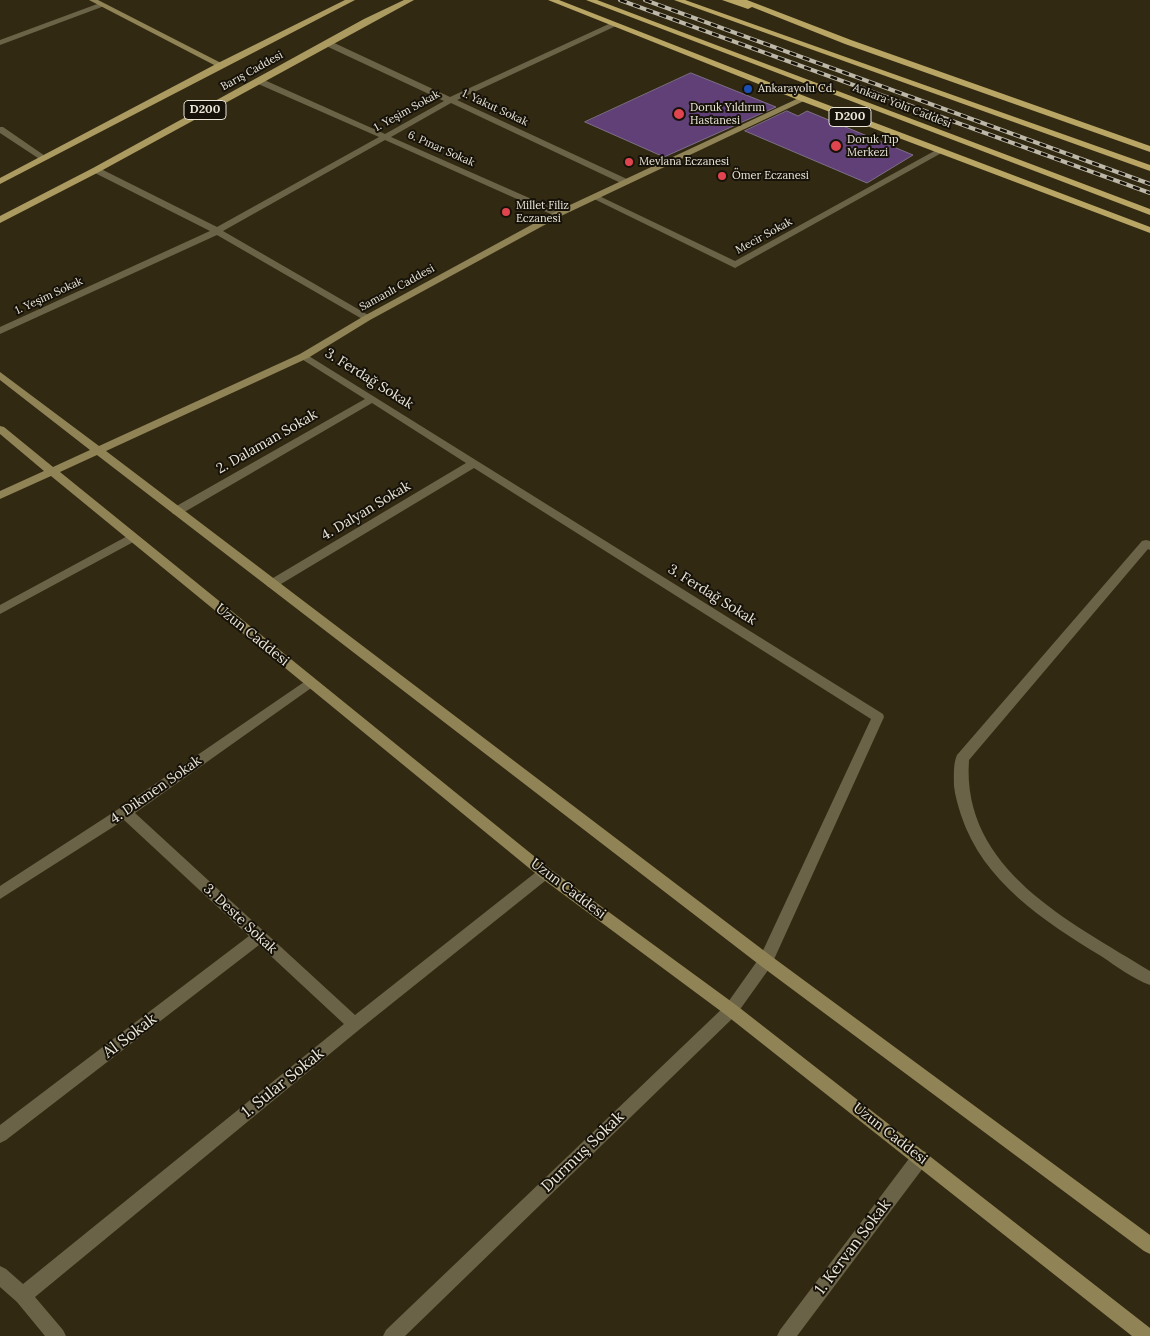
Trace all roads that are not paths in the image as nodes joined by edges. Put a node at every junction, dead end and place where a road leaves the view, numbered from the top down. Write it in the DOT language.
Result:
graph roads {
  1 [pos="93,0"];
  2 [pos="350,0"];
  3 [pos="410,0"];
  4 [pos="552,0"];
  5 [pos="590,0"];
  6 [pos="678,0"];
  7 [pos="726,0"];
  8 [pos="740,0"];
  9 [pos="103,5"];
  10 [pos="614,25"];
  11 [pos="848,42"];
  12 [pos="0,43"];
  13 [pos="326,43"];
  14 [pos="221,65"];
  15 [pos="259,81"];
  16 [pos="804,99"];
  17 [pos="451,100"];
  18 [pos="0,128"];
  19 [pos="385,136"];
  20 [pos="1150,149"];
  21 [pos="941,151"];
  22 [pos="44,158"];
  23 [pos="1150,168"];
  24 [pos="96,170"];
  25 [pos="0,181"];
  26 [pos="626,182"];
  27 [pos="594,197"];
  28 [pos="1150,212"];
  29 [pos="558,214"];
  30 [pos="0,220"];
  31 [pos="216,230"];
  32 [pos="1150,230"];
  33 [pos="367,318"];
  34 [pos="0,331"];
  35 [pos="304,356"];
  36 [pos="0,374"];
  37 [pos="372,399"];
  38 [pos="0,429"];
  39 [pos="97,450"];
  40 [pos="474,463"];
  41 [pos="52,472"];
  42 [pos="0,495"];
  43 [pos="178,511"];
  44 [pos="133,537"];
  45 [pos="1150,546"];
  46 [pos="272,584"];
  47 [pos="0,610"];
  48 [pos="310,683"];
  49 [pos="126,812"];
  50 [pos="544,873"];
  51 [pos="0,893"];
  52 [pos="259,938"];
  53 [pos="766,960"];
  54 [pos="1150,979"];
  55 [pos="731,1010"];
  56 [pos="355,1024"];
  57 [pos="0,1135"];
  58 [pos="920,1158"];
  59 [pos="1150,1245"];
  60 [pos="0,1274"];
  61 [pos="23,1296"];
  62 [pos="57,1336"];
  63 [pos="392,1336"];
  64 [pos="786,1336"];
  65 [pos="1146,1336"];
  1 -- 9 [label="main road"];
  2 -- 14 [label="main road, Barış Caddesi / D200"];
  3 -- 13 [label="main road, Barış Caddesi / D200"];
  4 -- 10 [label="highway, D200"];
  5 -- 28 [label="highway, Ankara Yolu Caddesi / D200"];
  6 -- 23 [label="highway, Ankara Yolu Caddesi"];
  7 -- 11 [label="highway"];
  8 -- 11 [label="highway"];
  9 -- 12 [label="street"];
  9 -- 14 [label="main road"];
  10 -- 16 [label="highway, D200"];
  10 -- 17 [label="street, 1. Yeşim Sokak"];
  11 -- 20 [label="highway"];
  13 -- 15 [label="main road, Barış Caddesi / D200"];
  13 -- 17 [label="street, 1. Yakut Sokak"];
  14 -- 22 [label="main road, Barış Caddesi / D200"];
  15 -- 19 [label="street, 6. Pınar Sokak"];
  15 -- 24 [label="main road, Barış Caddesi / D200"];
  16 -- 21 [label="highway, D200"];
  16 -- 26 [label="main road, Samanlı Caddesi"];
  17 -- 19 [label="street, 1. Yeşim Sokak"];
  17 -- 26 [label="street, 1. Yakut Sokak"];
  18 -- 22 [label="street"];
  19 -- 29 [label="street, 6. Pınar Sokak"];
  19 -- 31 [label="street, 1. Yeşim Sokak"];
  21 -- 27 [label="street, Mecir Sokak"];
  21 -- 32 [label="highway, D200"];
  22 -- 25 [label="main road, Barış Caddesi / D200"];
  24 -- 30 [label="main road, Barış Caddesi / D200"];
  24 -- 31 [label="street"];
  26 -- 27 [label="main road, Samanlı Caddesi"];
  27 -- 29 [label="main road, Samanlı Caddesi"];
  29 -- 33 [label="main road, Samanlı Caddesi"];
  31 -- 33 [label="street"];
  31 -- 34 [label="street, 1. Yeşim Sokak"];
  33 -- 35 [label="main road, Samanlı Caddesi"];
  35 -- 37 [label="street, 3. Ferdağ Sokak"];
  35 -- 39 [label="main road, Samanlı Caddesi"];
  36 -- 39 [label="main road"];
  37 -- 40 [label="street, 3. Ferdağ Sokak"];
  37 -- 43 [label="street, 2. Dalaman Sokak"];
  38 -- 41 [label="main road, Uzun Caddesi"];
  39 -- 41 [label="main road, Samanlı Caddesi"];
  39 -- 43 [label="main road"];
  40 -- 46 [label="street, 4. Dalyan Sokak"];
  40 -- 53 [label="street, 3. Ferdağ Sokak"];
  41 -- 42 [label="main road, Samanlı Caddesi"];
  41 -- 44 [label="main road, Uzun Caddesi"];
  43 -- 46 [label="main road"];
  44 -- 47 [label="street"];
  44 -- 48 [label="main road, Uzun Caddesi"];
  45 -- 54 [label="street"];
  46 -- 53 [label="main road"];
  48 -- 49 [label="street, 4. Dikmen Sokak"];
  48 -- 50 [label="main road, Uzun Caddesi"];
  49 -- 51 [label="street, 4. Dikmen Sokak"];
  49 -- 52 [label="street, 3. Deste Sokak"];
  50 -- 55 [label="main road, Uzun Caddesi"];
  50 -- 56 [label="street, 1. Sular Sokak"];
  52 -- 56 [label="street, 3. Deste Sokak"];
  52 -- 57 [label="street, Al Sokak"];
  53 -- 55 [label="street, Durmuş Sokak"];
  53 -- 59 [label="main road"];
  55 -- 58 [label="main road, Uzun Caddesi"];
  55 -- 63 [label="street, Durmuş Sokak"];
  56 -- 61 [label="street, 1. Sular Sokak"];
  58 -- 64 [label="street, 1. Kervan Sokak"];
  58 -- 65 [label="main road, Uzun Caddesi"];
  60 -- 61 [label="street"];
  61 -- 62 [label="street"];
}
